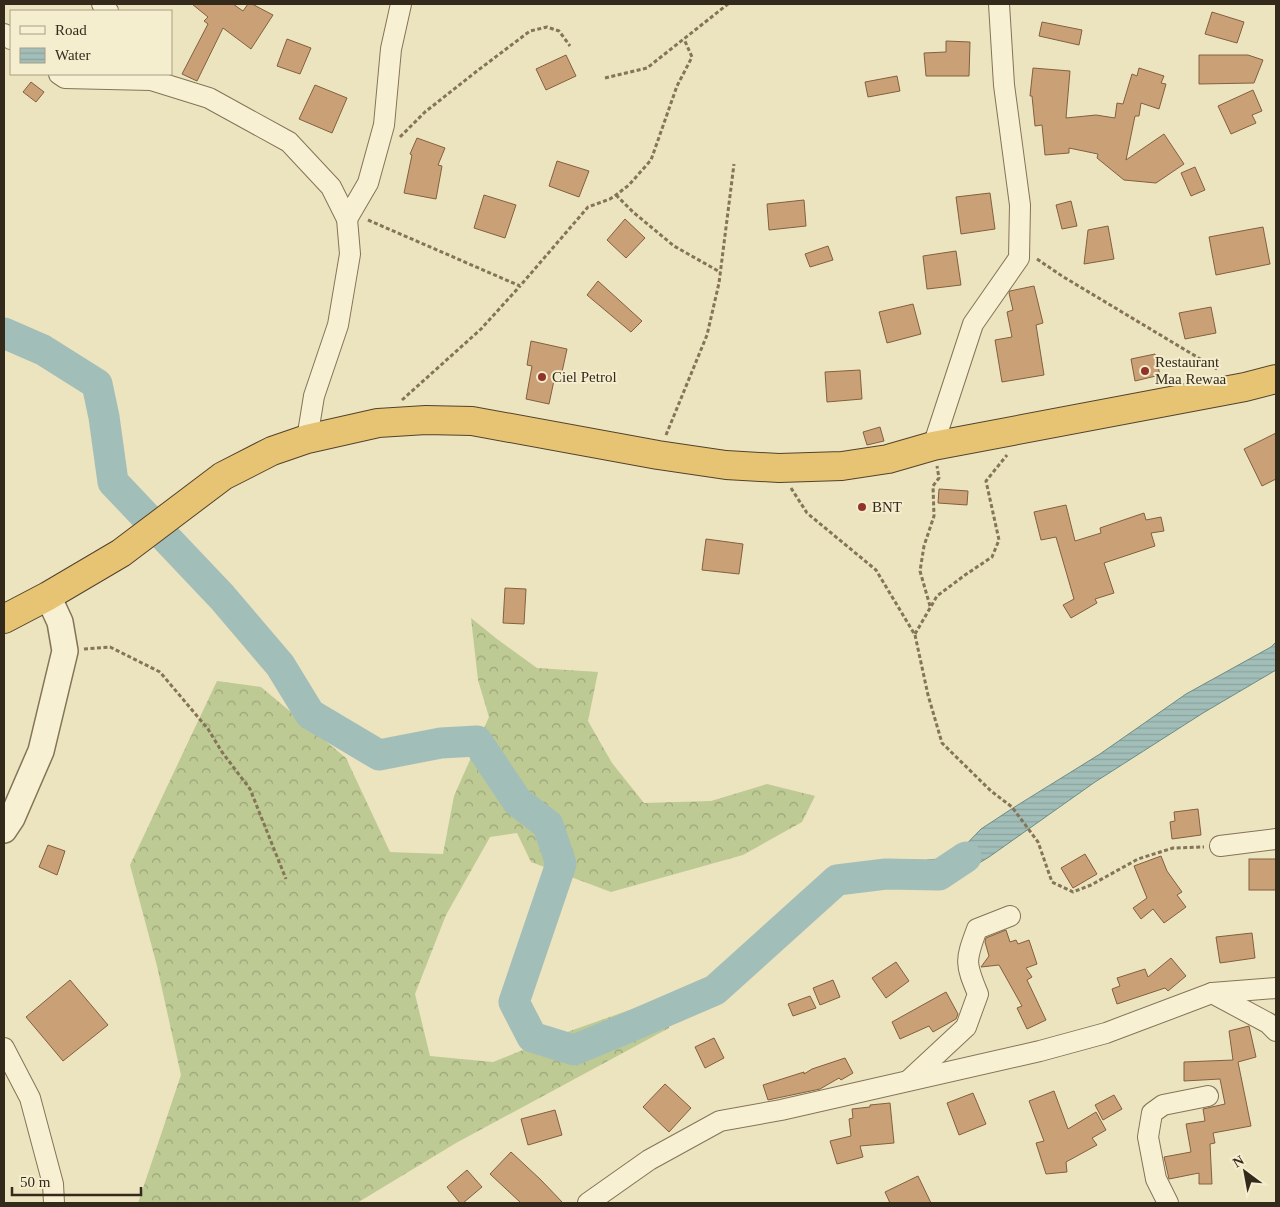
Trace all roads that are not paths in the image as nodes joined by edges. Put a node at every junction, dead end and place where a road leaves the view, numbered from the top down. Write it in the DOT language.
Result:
graph roads {
  1 [pos="401,4"];
  2 [pos="999,4"];
  3 [pos="60,75"];
  4 [pos="165,80"];
  5 [pos="349,216"];
  6 [pos="1276,379"];
  7 [pos="307,439"];
  8 [pos="933,446"];
  9 [pos="48,596"];
  10 [pos="4,619"];
  11 [pos="4,830"];
  12 [pos="1276,839"];
  13 [pos="1220,846"];
  14 [pos="1010,916"];
  15 [pos="1276,988"];
  16 [pos="1212,993"];
  17 [pos="1276,1031"];
  18 [pos="4,1048"];
  19 [pos="908,1081"];
  20 [pos="1208,1096"];
  21 [pos="54,1203"];
  22 [pos="588,1203"];
  23 [pos="1168,1203"];
  1 -- 5 [label="street"];
  2 -- 8 [label="street"];
  3 -- 4 [label="street"];
  4 -- 5 [label="street"];
  5 -- 7 [label="street"];
  6 -- 8 [label="highway"];
  7 -- 8 [label="highway"];
  7 -- 9 [label="highway"];
  9 -- 10 [label="highway"];
  9 -- 11 [label="street"];
  12 -- 13 [label="street"];
  14 -- 19 [label="street"];
  15 -- 16 [label="street"];
  16 -- 17 [label="street"];
  16 -- 19 [label="street"];
  18 -- 21 [label="street"];
  19 -- 22 [label="street"];
  20 -- 23 [label="street"];
}
